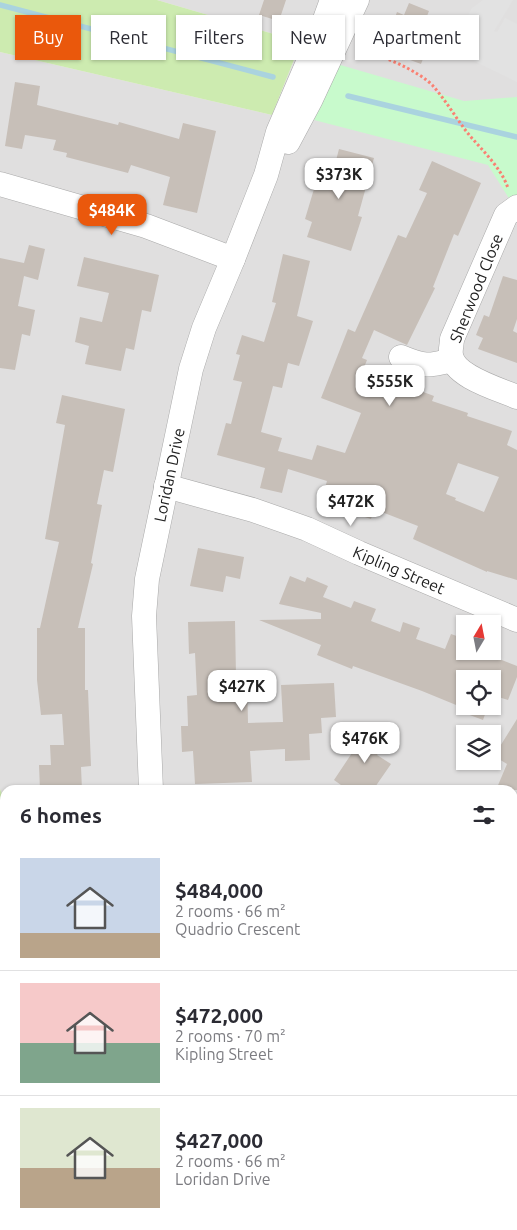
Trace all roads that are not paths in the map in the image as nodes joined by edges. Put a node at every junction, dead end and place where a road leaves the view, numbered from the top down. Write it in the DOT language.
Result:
graph roads {
  1 [pos="332,0"];
  2 [pos="357,0"];
  3 [pos="266,174"];
  4 [pos="0,184"];
  5 [pos="516,207"];
  6 [pos="233,259"];
  7 [pos="401,357"];
  8 [pos="452,360"];
  9 [pos="517,397"];
  10 [pos="166,486"];
  11 [pos="517,620"];
  12 [pos="150,785"];
  1 -- 3 [label="street, Loridan Drive"];
  2 -- 3 [label="street, Loridan Drive"];
  3 -- 6 [label="street, Loridan Drive"];
  4 -- 6 [label="street"];
  5 -- 8 [label="street, Sherwood Close"];
  6 -- 10 [label="street, Loridan Drive"];
  7 -- 8 [label="street"];
  8 -- 9 [label="street, Sherwood Close"];
  10 -- 11 [label="street, Kipling Street"];
  10 -- 12 [label="street, Loridan Drive"];
}
